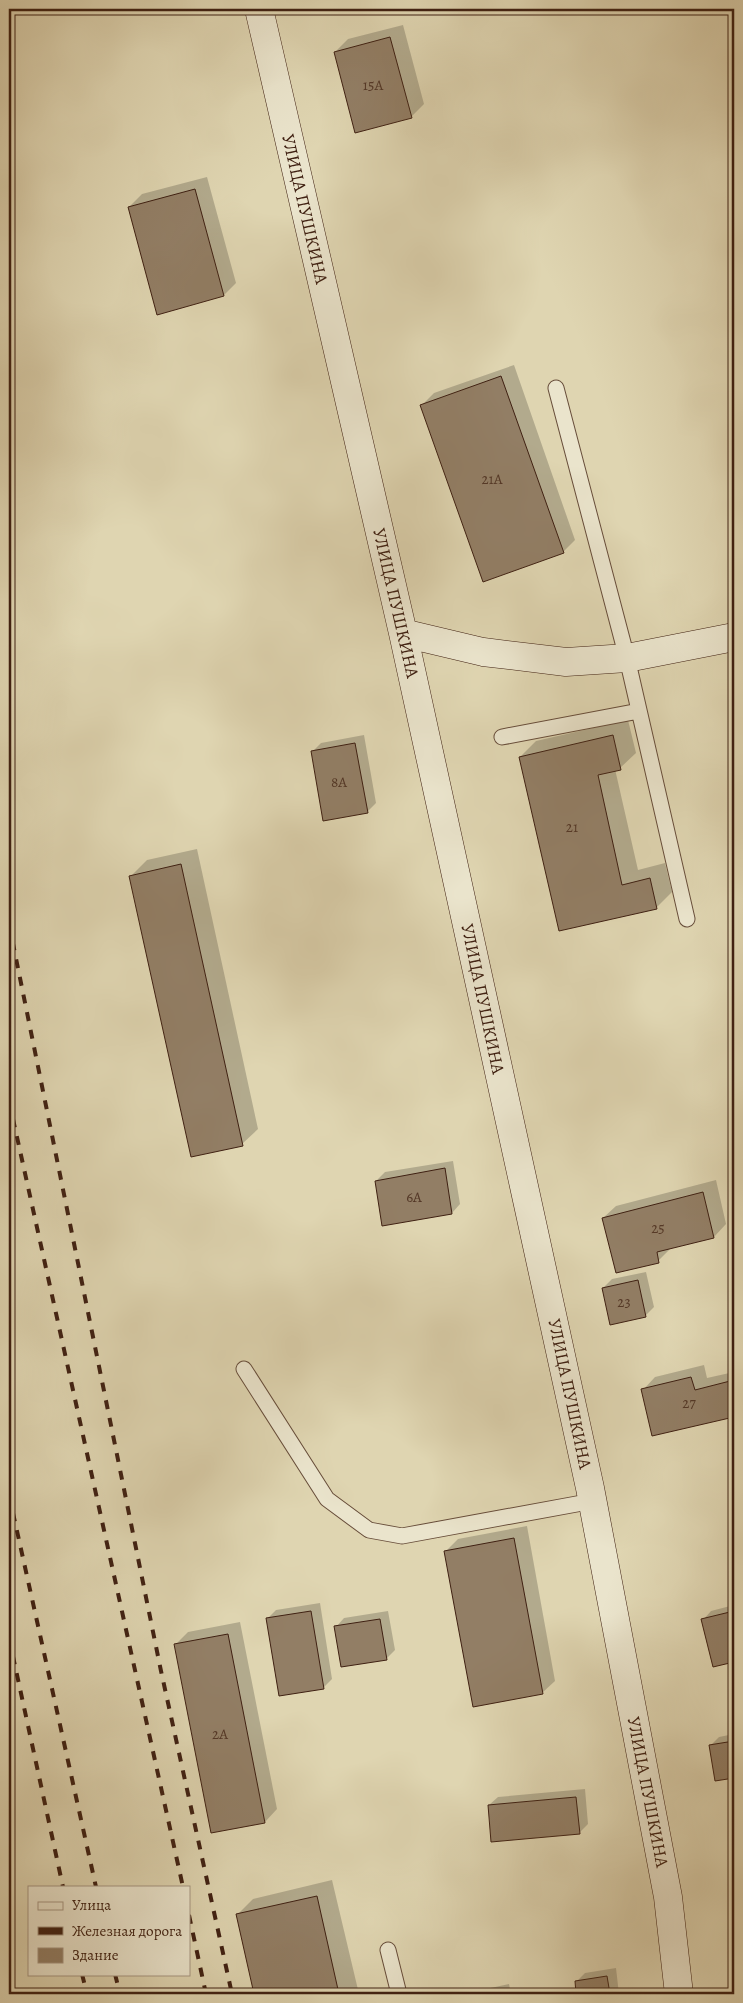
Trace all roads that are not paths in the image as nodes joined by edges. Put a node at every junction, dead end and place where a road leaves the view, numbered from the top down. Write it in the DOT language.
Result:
graph roads {
  1 [pos="259,9"];
  2 [pos="556,388"];
  3 [pos="403,632"];
  4 [pos="734,637"];
  5 [pos="626,658"];
  6 [pos="639,711"];
  7 [pos="502,738"];
  8 [pos="687,920"];
  9 [pos="244,1369"];
  10 [pos="593,1501"];
  11 [pos="388,1950"];
  12 [pos="399,1994"];
  13 [pos="679,1994"];
  1 -- 3 [label="main road, УЛИЦА ПУШКИНА"];
  2 -- 5 [label="lane"];
  3 -- 5 [label="main road"];
  3 -- 10 [label="main road, УЛИЦА ПУШКИНА"];
  4 -- 5 [label="main road"];
  5 -- 6 [label="lane"];
  6 -- 7 [label="lane"];
  6 -- 8 [label="lane"];
  9 -- 10 [label="lane"];
  10 -- 13 [label="main road, УЛИЦА ПУШКИНА"];
  11 -- 12 [label="lane"];
}
